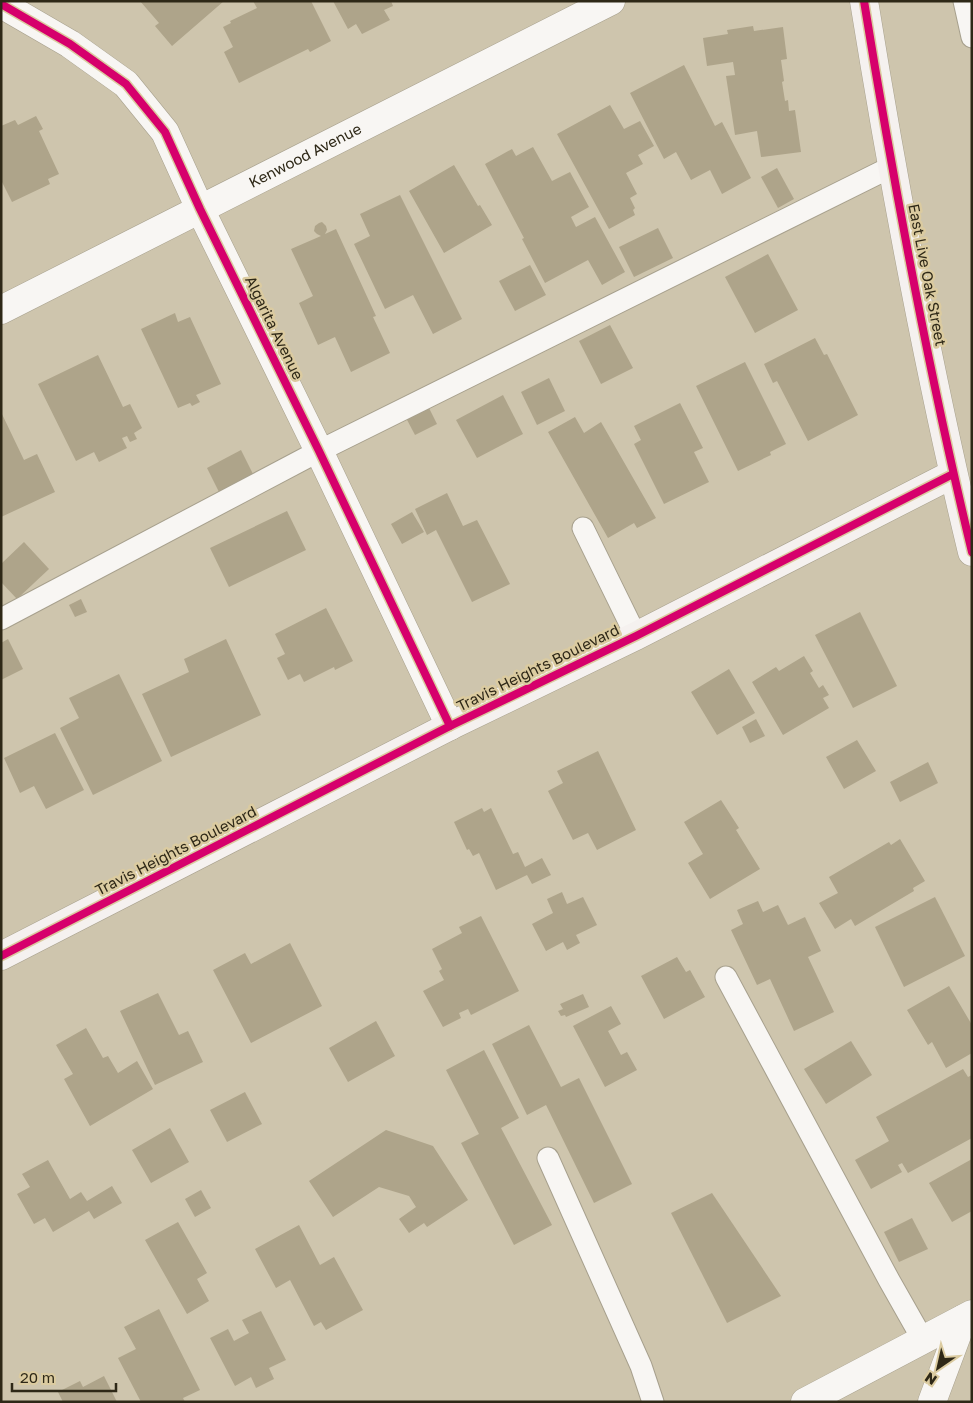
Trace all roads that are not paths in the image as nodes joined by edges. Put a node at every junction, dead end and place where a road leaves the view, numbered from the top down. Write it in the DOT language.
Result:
graph roads {
  1 [pos="610,1"];
  2 [pos="864,1"];
  3 [pos="964,1"];
  4 [pos="1,4"];
  5 [pos="972,36"];
  6 [pos="891,167"];
  7 [pos="200,209"];
  8 [pos="1,310"];
  9 [pos="319,452"];
  10 [pos="953,474"];
  11 [pos="583,528"];
  12 [pos="972,552"];
  13 [pos="1,619"];
  14 [pos="636,636"];
  15 [pos="450,726"];
  16 [pos="1,956"];
  17 [pos="726,977"];
  18 [pos="548,1158"];
  19 [pos="967,1317"];
  20 [pos="923,1340"];
  21 [pos="653,1402"];
  22 [pos="805,1402"];
  23 [pos="932,1402"];
  1 -- 7 [label="street, Kenwood Avenue"];
  2 -- 6 [label="street, East Live Oak Street"];
  3 -- 5 [label="lane"];
  4 -- 7 [label="street, Algarita Avenue"];
  6 -- 9 [label="lane"];
  6 -- 10 [label="street, East Live Oak Street"];
  7 -- 8 [label="street, Kenwood Avenue"];
  7 -- 9 [label="street, Algarita Avenue"];
  9 -- 13 [label="lane"];
  9 -- 15 [label="street, Algarita Avenue"];
  10 -- 12 [label="street, East Live Oak Street"];
  10 -- 14 [label="street, Travis Heights Boulevard"];
  11 -- 14 [label="lane"];
  14 -- 15 [label="street, Travis Heights Boulevard"];
  15 -- 16 [label="street, Travis Heights Boulevard"];
  17 -- 20 [label="lane"];
  18 -- 21 [label="lane"];
  19 -- 20 [label="street"];
  19 -- 23 [label="street"];
  20 -- 22 [label="street"];
}
